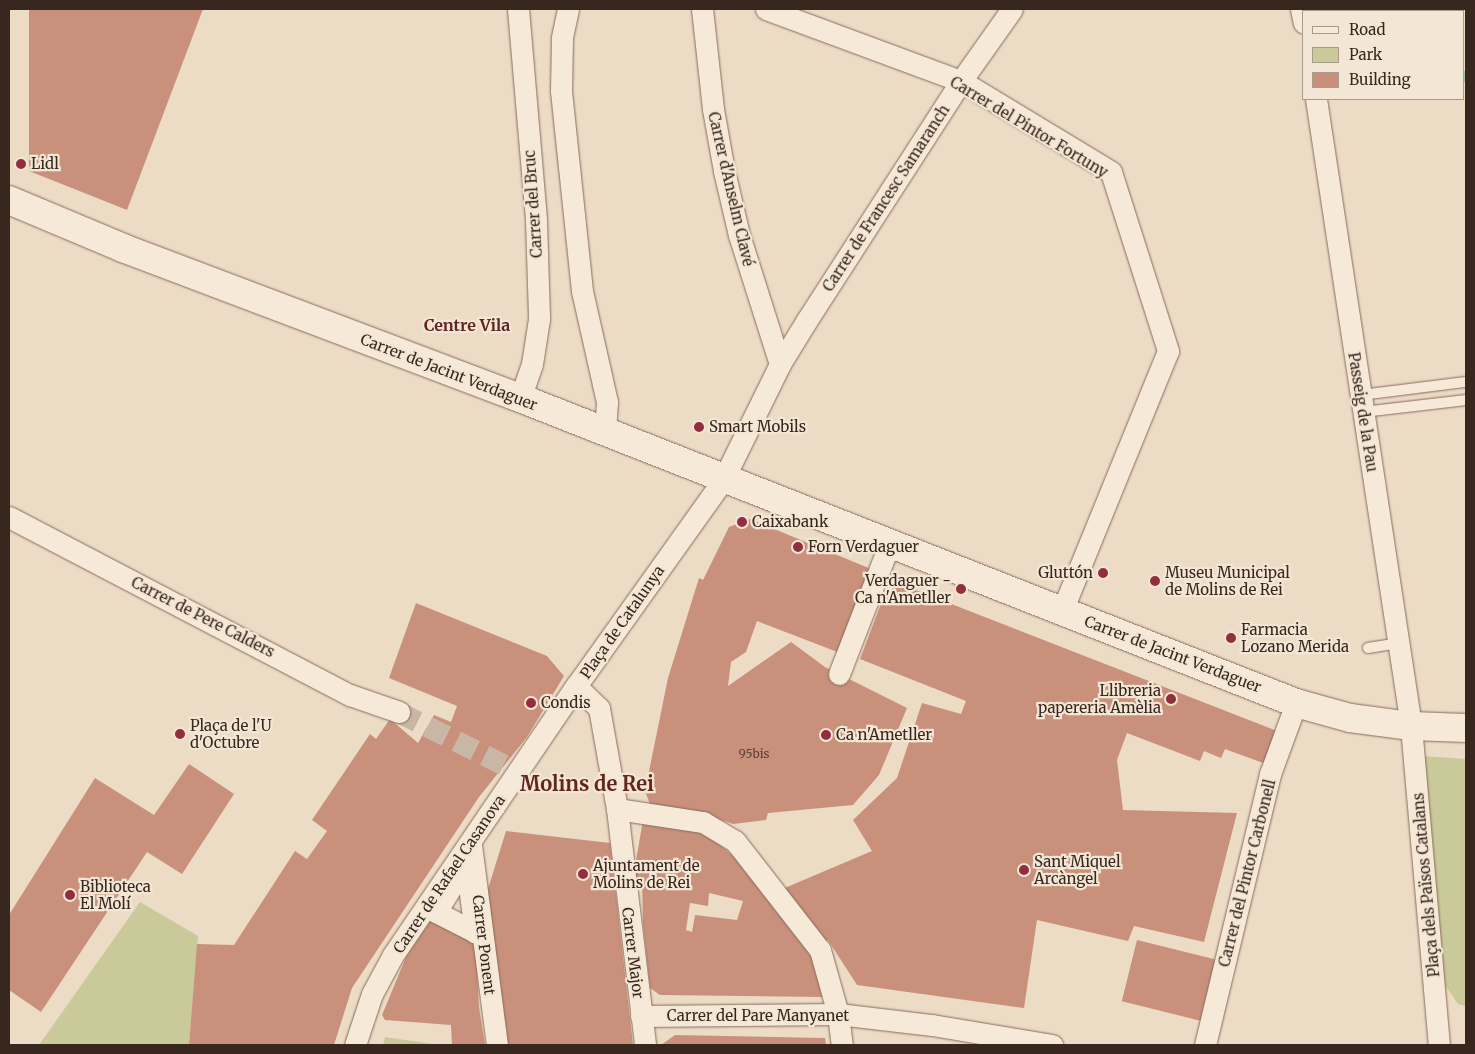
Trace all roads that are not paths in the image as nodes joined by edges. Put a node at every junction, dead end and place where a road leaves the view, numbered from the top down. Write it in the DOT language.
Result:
graph roads {
  1 [pos="518,9"];
  2 [pos="568,9"];
  3 [pos="702,9"];
  4 [pos="766,9"];
  5 [pos="1012,9"];
  6 [pos="961,81"];
  7 [pos="1316,100"];
  8 [pos="9,200"];
  9 [pos="780,364"];
  10 [pos="601,368"];
  11 [pos="1466,382"];
  12 [pos="520,398"];
  13 [pos="1466,400"];
  14 [pos="617,403"];
  15 [pos="1362,404"];
  16 [pos="605,433"];
  17 [pos="723,480"];
  18 [pos="9,517"];
  19 [pos="889,545"];
  20 [pos="1062,611"];
  21 [pos="1399,643"];
  22 [pos="1368,648"];
  23 [pos="839,674"];
  24 [pos="576,686"];
  25 [pos="1296,702"];
  26 [pos="399,712"];
  27 [pos="1411,726"];
  28 [pos="1466,728"];
  29 [pos="617,809"];
  30 [pos="471,845"];
  31 [pos="622,861"];
  32 [pos="838,1014"];
  33 [pos="642,1016"];
  34 [pos="355,1045"];
  35 [pos="497,1045"];
  36 [pos="645,1045"];
  37 [pos="842,1045"];
  38 [pos="1052,1045"];
  39 [pos="1205,1045"];
  40 [pos="1440,1045"];
  1 -- 12 [label="street, Carrer del Bruc"];
  2 -- 10 [label="street"];
  3 -- 9 [label="street, Carrer d'Anselm Clavé"];
  4 -- 6 [label="street, Carrer del Pintor Fortuny"];
  5 -- 6 [label="street, Carrer de Francesc Samaranch"];
  6 -- 9 [label="street, Carrer de Francesc Samaranch"];
  6 -- 20 [label="street, Carrer del Pintor Fortuny"];
  7 -- 15 [label="street, Passeig de la Pau"];
  8 -- 12 [label="main road, Carrer de Jacint Verdaguer"];
  9 -- 17 [label="street, Carrer de Francesc Samaranch"];
  10 -- 14 [label="street"];
  10 -- 16 [label="street"];
  11 -- 15 [label="lane"];
  12 -- 16 [label="main road, Carrer de Jacint Verdaguer"];
  13 -- 15 [label="lane"];
  15 -- 21 [label="street, Passeig de la Pau"];
  16 -- 17 [label="main road, Carrer de Jacint Verdaguer"];
  17 -- 19 [label="main road, Carrer de Jacint Verdaguer"];
  17 -- 24 [label="street, Plaça de Catalunya"];
  18 -- 26 [label="street, Carrer de Pere Calders"];
  19 -- 20 [label="main road, Carrer de Jacint Verdaguer"];
  19 -- 23 [label="street"];
  20 -- 25 [label="main road, Carrer de Jacint Verdaguer"];
  21 -- 22 [label="lane"];
  21 -- 27 [label="street, Passeig de la Pau"];
  24 -- 29 [label="street, Plaça de Catalunya"];
  24 -- 30 [label="street, Carrer de Rafael Casanova"];
  25 -- 27 [label="main road, Carrer de Jacint Verdaguer"];
  25 -- 39 [label="street, Carrer del Pintor Carbonell"];
  27 -- 28 [label="main road, Carrer de Jacint Verdaguer"];
  27 -- 40 [label="street, Plaça dels Països Catalans"];
  29 -- 31 [label="street, Plaça de Catalunya"];
  29 -- 32 [label="street"];
  30 -- 34 [label="street, Carrer de Rafael Casanova"];
  30 -- 35 [label="street, Carrer Ponent"];
  31 -- 33 [label="street, Carrer Major"];
  32 -- 33 [label="street, Carrer del Pare Manyanet"];
  32 -- 37 [label="street"];
  32 -- 38 [label="street, Carrer del Pare Manyanet"];
  33 -- 36 [label="street, Carrer Major"];
}
